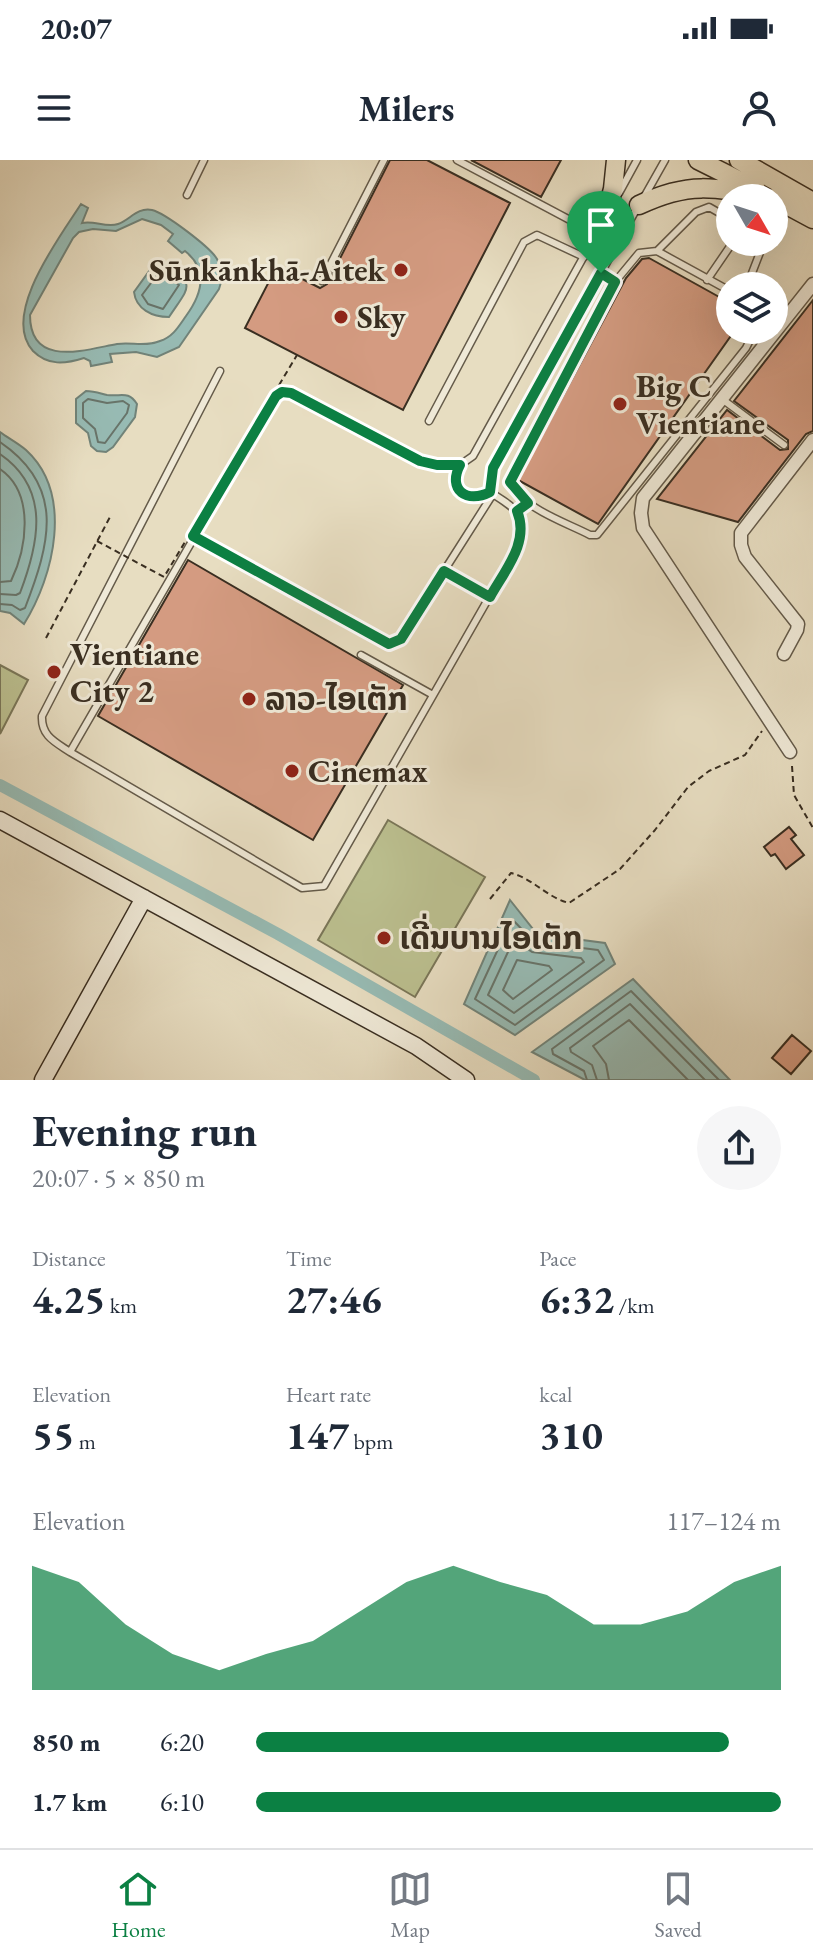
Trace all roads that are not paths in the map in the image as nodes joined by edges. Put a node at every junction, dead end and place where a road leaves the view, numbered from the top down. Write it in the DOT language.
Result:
graph roads {
  1 [pos="204,160"];
  2 [pos="384,160"];
  3 [pos="457,160"];
  4 [pos="616,160"];
  5 [pos="637,160"];
  6 [pos="665,160"];
  7 [pos="698,160"];
  8 [pos="745,161"];
  9 [pos="744,184"];
  10 [pos="716,189"];
  11 [pos="187,195"];
  12 [pos="813,202"];
  13 [pos="639,205"];
  14 [pos="788,206"];
  15 [pos="716,211"];
  16 [pos="813,219"];
  17 [pos="601,226"];
  18 [pos="617,245"];
  19 [pos="657,251"];
  20 [pos="723,256"];
  21 [pos="584,257"];
  22 [pos="601,273"];
  23 [pos="707,280"];
  24 [pos="322,281"];
  25 [pos="615,282"];
  26 [pos="716,284"];
  27 [pos="813,284"];
  28 [pos="752,344"];
  29 [pos="751,352"];
  30 [pos="220,371"];
  31 [pos="722,399"];
  32 [pos="429,421"];
  33 [pos="813,440"];
  34 [pos="784,445"];
  35 [pos="460,465"];
  36 [pos="492,493"];
  37 [pos="528,503"];
  38 [pos="517,511"];
  39 [pos="193,536"];
  40 [pos="444,571"];
  41 [pos="490,597"];
  42 [pos="784,654"];
  43 [pos="361,655"];
  44 [pos="433,695"];
  45 [pos="70,752"];
  46 [pos="790,752"];
  47 [pos="0,820"];
  48 [pos="144,898"];
  49 [pos="43,1080"];
  50 [pos="466,1080"];
  1 -- 11 [label="lane"];
  2 -- 24 [label="lane"];
  3 -- 17 [label="lane"];
  4 -- 17 [label="main road"];
  5 -- 17 [label="lane"];
  6 -- 13 [label="lane"];
  7 -- 9 [label="main road"];
  8 -- 12 [label="main road"];
  10 -- 13 [label="main road"];
  13 -- 18 [label="lane"];
  14 -- 16 [label="main road"];
  15 -- 19 [label="lane"];
  17 -- 18 [label="lane"];
  17 -- 21 [label="lane"];
  18 -- 22 [label="lane"];
  19 -- 23 [label="lane"];
  19 -- 25 [label="lane"];
  20 -- 23 [label="lane"];
  21 -- 32 [label="lane"];
  21 -- 35 [label="lane"];
  22 -- 25 [label="lane"];
  22 -- 36 [label="lane"];
  23 -- 26 [label="lane"];
  25 -- 37 [label="lane"];
  27 -- 29 [label="street"];
  28 -- 29 [label="lane"];
  29 -- 31 [label="street"];
  29 -- 37 [label="lane"];
  30 -- 45 [label="lane"];
  31 -- 34 [label="lane"];
  31 -- 46 [label="street"];
  33 -- 42 [label="street"];
  35 -- 36 [label="lane"];
  35 -- 39 [label="lane"];
  36 -- 38 [label="lane"];
  36 -- 40 [label="lane"];
  37 -- 38 [label="lane"];
  38 -- 41 [label="lane"];
  39 -- 40 [label="lane"];
  39 -- 45 [label="lane"];
  40 -- 41 [label="lane"];
  41 -- 44 [label="lane"];
  43 -- 44 [label="lane"];
  44 -- 45 [label="lane"];
  47 -- 48 [label="street"];
  48 -- 49 [label="street"];
  48 -- 50 [label="street"];
}
